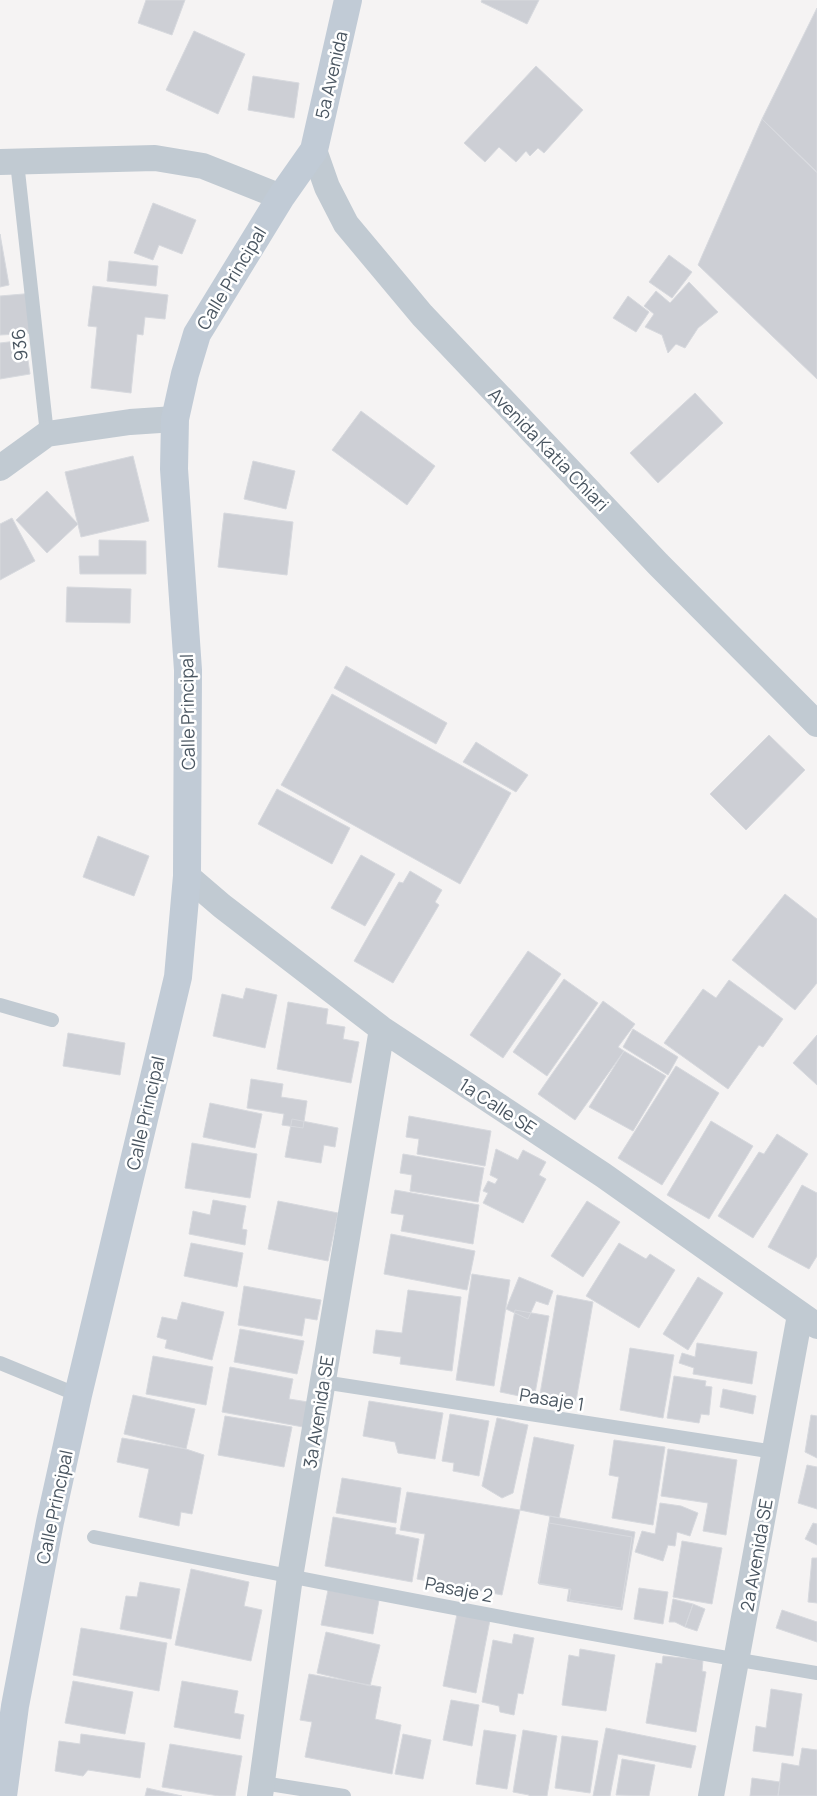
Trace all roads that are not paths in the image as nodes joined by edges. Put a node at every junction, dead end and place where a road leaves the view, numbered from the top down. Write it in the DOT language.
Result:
graph roads {
  1 [pos="348,0"];
  2 [pos="314,150"];
  3 [pos="9,162"];
  4 [pos="281,197"];
  5 [pos="175,419"];
  6 [pos="48,434"];
  7 [pos="0,468"];
  8 [pos="817,724"];
  9 [pos="187,876"];
  10 [pos="0,1006"];
  11 [pos="52,1020"];
  12 [pos="382,1029"];
  13 [pos="809,1320"];
  14 [pos="0,1362"];
  15 [pos="323,1382"];
  16 [pos="78,1395"];
  17 [pos="775,1452"];
  18 [pos="94,1537"];
  19 [pos="290,1577"];
  20 [pos="736,1660"];
  21 [pos="817,1673"];
  22 [pos="7,1705"];
  23 [pos="262,1790"];
  24 [pos="2,1796"];
  25 [pos="344,1796"];
  26 [pos="711,1796"];
  1 -- 2 [label="street, 5a Avenida"];
  2 -- 4 [label="street, Calle Principal"];
  2 -- 8 [label="street, Avenida Katia Chiari"];
  3 -- 4 [label="street"];
  3 -- 6 [label="lane, 936"];
  4 -- 5 [label="street, Calle Principal"];
  5 -- 6 [label="street"];
  5 -- 9 [label="street, Calle Principal"];
  6 -- 7 [label="street"];
  9 -- 12 [label="street, 1a Calle SE"];
  9 -- 16 [label="street, Calle Principal"];
  10 -- 11 [label="lane"];
  12 -- 13 [label="street, 1a Calle SE"];
  12 -- 15 [label="street, 3a Avenida SE"];
  13 -- 17 [label="street, 2a Avenida SE"];
  14 -- 16 [label="lane"];
  15 -- 17 [label="lane, Pasaje 1"];
  15 -- 19 [label="street, 3a Avenida SE"];
  16 -- 22 [label="street, Calle Principal"];
  17 -- 20 [label="street, 2a Avenida SE"];
  18 -- 19 [label="lane, Pasaje 2"];
  19 -- 20 [label="lane, Pasaje 2"];
  19 -- 23 [label="street, 3a Avenida SE"];
  20 -- 21 [label="lane, Pasaje 2"];
  20 -- 26 [label="street, 2a Avenida SE"];
  22 -- 24 [label="street, Calle Principal"];
  23 -- 25 [label="lane"];
}
